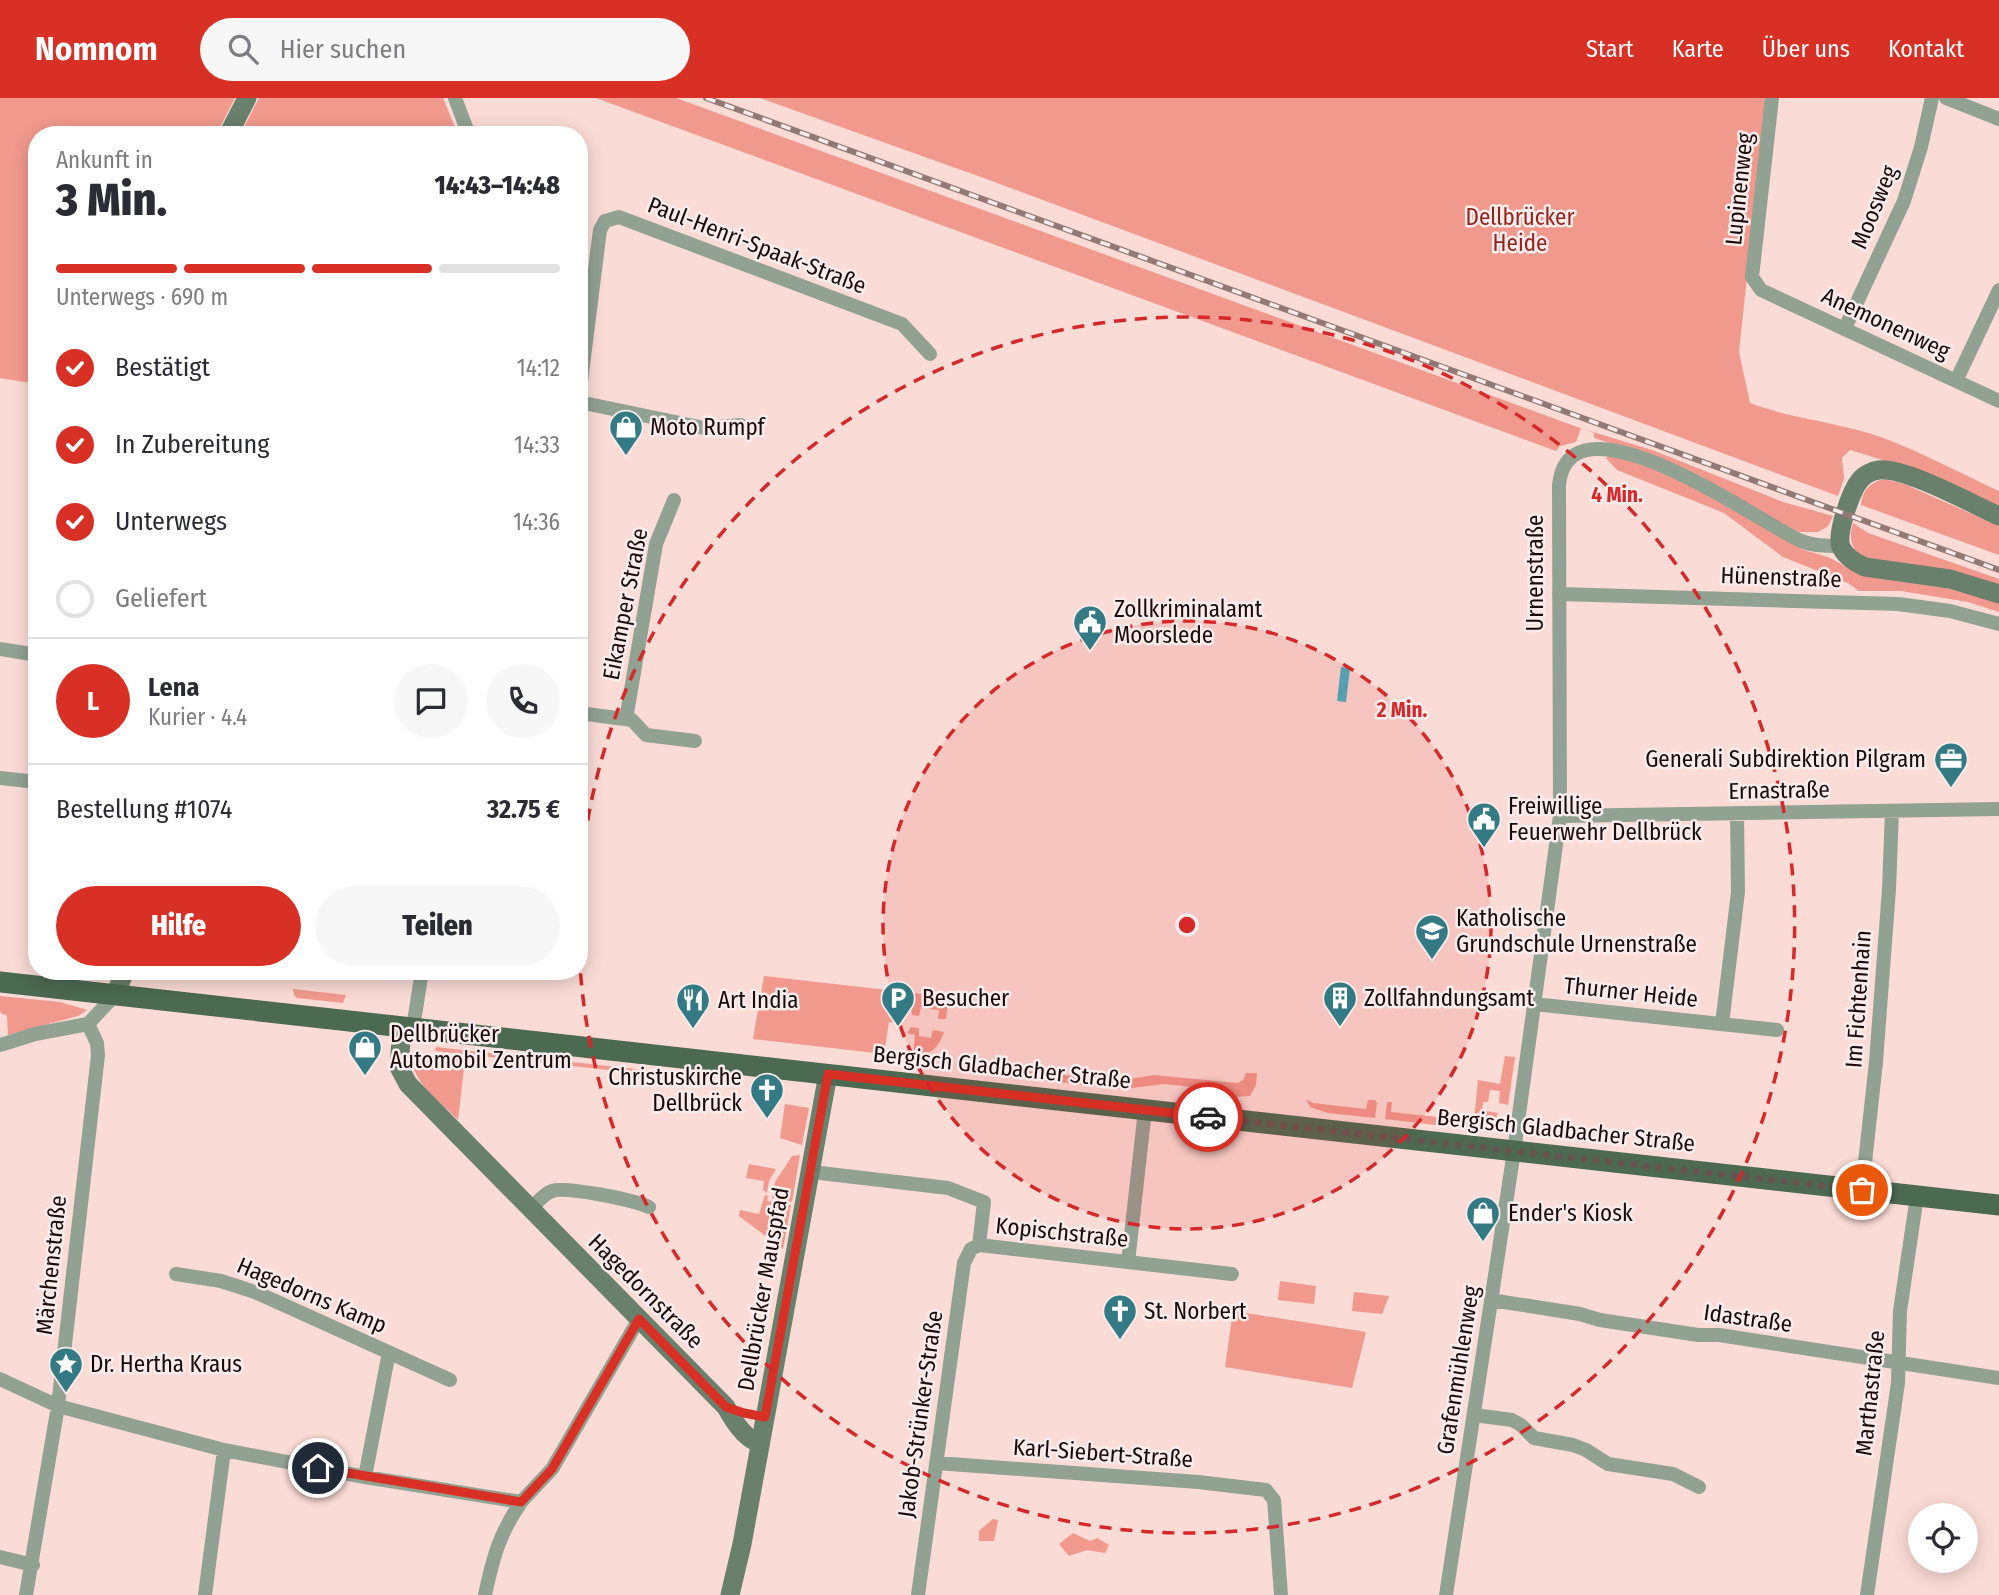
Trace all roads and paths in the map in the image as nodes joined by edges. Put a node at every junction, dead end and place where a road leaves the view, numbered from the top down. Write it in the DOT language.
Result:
graph roads {
  1 [pos="247,98"];
  2 [pos="455,98"];
  3 [pos="1772,98"];
  4 [pos="1932,98"];
  5 [pos="1946,98"];
  6 [pos="1999,119"];
  7 [pos="233,126"];
  8 [pos="466,126"];
  9 [pos="1755,284"];
  10 [pos="1999,290"];
  11 [pos="588,327"];
  12 [pos="1845,328"];
  13 [pos="930,354"];
  14 [pos="1956,381"];
  15 [pos="588,401"];
  16 [pos="1999,401"];
  17 [pos="741,425"];
  18 [pos="674,500"];
  19 [pos="1999,516"];
  20 [pos="1841,547"];
  21 [pos="1559,594"];
  22 [pos="1999,594"];
  23 [pos="1999,624"];
  24 [pos="0,649"];
  25 [pos="28,654"];
  26 [pos="588,714"];
  27 [pos="626,719"];
  28 [pos="695,741"];
  29 [pos="0,778"];
  30 [pos="28,781"];
  31 [pos="1999,809"];
  32 [pos="1892,811"];
  33 [pos="1737,814"];
  34 [pos="1560,816"];
  35 [pos="121,980"];
  36 [pos="420,980"];
  37 [pos="0,982"];
  38 [pos="115,995"];
  39 [pos="1534,1004"];
  40 [pos="88,1024"];
  41 [pos="1723,1024"];
  42 [pos="408,1027"];
  43 [pos="1777,1030"];
  44 [pos="0,1045"];
  45 [pos="828,1074"];
  46 [pos="1145,1110"];
  47 [pos="1514,1151"];
  48 [pos="812,1172"];
  49 [pos="1862,1190"];
  50 [pos="1917,1196"];
  51 [pos="1999,1205"];
  52 [pos="649,1207"];
  53 [pos="531,1209"];
  54 [pos="979,1245"];
  55 [pos="1128,1262"];
  56 [pos="176,1274"];
  57 [pos="1232,1274"];
  58 [pos="1491,1300"];
  59 [pos="639,1319"];
  60 [pos="389,1352"];
  61 [pos="1898,1363"];
  62 [pos="1999,1378"];
  63 [pos="0,1379"];
  64 [pos="450,1380"];
  65 [pos="58,1406"];
  66 [pos="726,1407"];
  67 [pos="1474,1415"];
  68 [pos="765,1417"];
  69 [pos="761,1443"];
  70 [pos="224,1450"];
  71 [pos="937,1463"];
  72 [pos="365,1477"];
  73 [pos="1699,1487"];
  74 [pos="521,1502"];
  75 [pos="0,1557"];
  76 [pos="33,1565"];
  77 [pos="734,1593"];
  78 [pos="26,1595"];
  79 [pos="205,1595"];
  80 [pos="485,1595"];
  81 [pos="918,1595"];
  82 [pos="1280,1595"];
  83 [pos="1446,1595"];
  84 [pos="1867,1595"];
  1 -- 7 [label="street"];
  2 -- 8 [label="street"];
  3 -- 9 [label="street, Lupinenweg"];
  4 -- 12 [label="street, Moosweg"];
  5 -- 6 [label="street"];
  9 -- 12 [label="street, Anemonenweg"];
  10 -- 14 [label="street"];
  11 -- 13 [label="street, Paul-Henri-Spaak-Straße"];
  12 -- 14 [label="street, Anemonenweg"];
  14 -- 16 [label="street, Anemonenweg"];
  15 -- 17 [label="street"];
  18 -- 27 [label="street, Eikamper Straße"];
  19 -- 20 [label="street"];
  20 -- 21 [label="street, Urnenstraße"];
  20 -- 22 [label="street, Urnenstraße"];
  21 -- 23 [label="street, Hünenstraße"];
  21 -- 34 [label="street, Urnenstraße"];
  24 -- 25 [label="street"];
  26 -- 27 [label="street"];
  27 -- 28 [label="street"];
  29 -- 30 [label="street"];
  31 -- 32 [label="street, Ernastraße"];
  32 -- 33 [label="street, Ernastraße"];
  32 -- 49 [label="street, Im Fichtenhain"];
  33 -- 34 [label="street, Ernastraße"];
  33 -- 41 [label="street, Thurner Heide"];
  34 -- 39 [label="street, Urnenstraße"];
  35 -- 38 [label="street"];
  36 -- 42 [label="street"];
  37 -- 38 [label="main road, Bergisch Gladbacher Straße"];
  38 -- 40 [label="street"];
  38 -- 42 [label="main road, Bergisch Gladbacher Straße"];
  39 -- 41 [label="street, Thurner Heide"];
  39 -- 47 [label="street, Urnenstraße"];
  40 -- 44 [label="street"];
  40 -- 65 [label="street, Märchenstraße"];
  41 -- 43 [label="street, Thurner Heide"];
  42 -- 45 [label="main road, Bergisch Gladbacher Straße"];
  42 -- 53 [label="street, Hagedornstraße"];
  45 -- 46 [label="main road, Bergisch Gladbacher Straße"];
  45 -- 48 [label="street, Dellbrücker Mauspfad"];
  46 -- 47 [label="main road, Bergisch Gladbacher Straße"];
  46 -- 55 [label="street"];
  47 -- 49 [label="main road, Bergisch Gladbacher Straße"];
  47 -- 58 [label="street, Grafenmühlenweg"];
  48 -- 54 [label="street, Kopischstraße"];
  48 -- 68 [label="street, Dellbrücker Mauspfad"];
  49 -- 50 [label="main road, Bergisch Gladbacher Straße"];
  50 -- 51 [label="main road, Bergisch Gladbacher Straße"];
  50 -- 61 [label="street, Marthastraße"];
  52 -- 53 [label="street, Hagedornstraße"];
  53 -- 59 [label="street, Hagedornstraße"];
  54 -- 55 [label="street, Kopischstraße"];
  54 -- 71 [label="street, Jakob-Strünker-Straße"];
  55 -- 57 [label="street, Kopischstraße"];
  56 -- 60 [label="street, Hagedorns Kamp"];
  58 -- 61 [label="street, Idastraße"];
  58 -- 67 [label="street, Grafenmühlenweg"];
  59 -- 66 [label="street, Hagedornstraße"];
  59 -- 74 [label="street"];
  60 -- 64 [label="street, Hagedorns Kamp"];
  60 -- 72 [label="street, Hagedorns Kamp"];
  61 -- 62 [label="street, Idastraße"];
  61 -- 84 [label="street, Marthastraße"];
  63 -- 65 [label="street"];
  65 -- 70 [label="street"];
  65 -- 76 [label="street, Märchenstraße"];
  66 -- 68 [label="street"];
  66 -- 69 [label="street, Hagedornstraße"];
  67 -- 73 [label="street"];
  67 -- 83 [label="street, Grafenmühlenweg"];
  68 -- 69 [label="street, Dellbrücker Mauspfad"];
  69 -- 77 [label="street, Dellbrücker Mauspfad"];
  70 -- 72 [label="street"];
  70 -- 79 [label="street"];
  71 -- 81 [label="street, Jakob-Strünker-Straße"];
  71 -- 82 [label="street, Karl-Siebert-Straße"];
  72 -- 74 [label="street"];
  74 -- 80 [label="street"];
  75 -- 76 [label="street"];
  76 -- 78 [label="street, Märchenstraße"];
}
